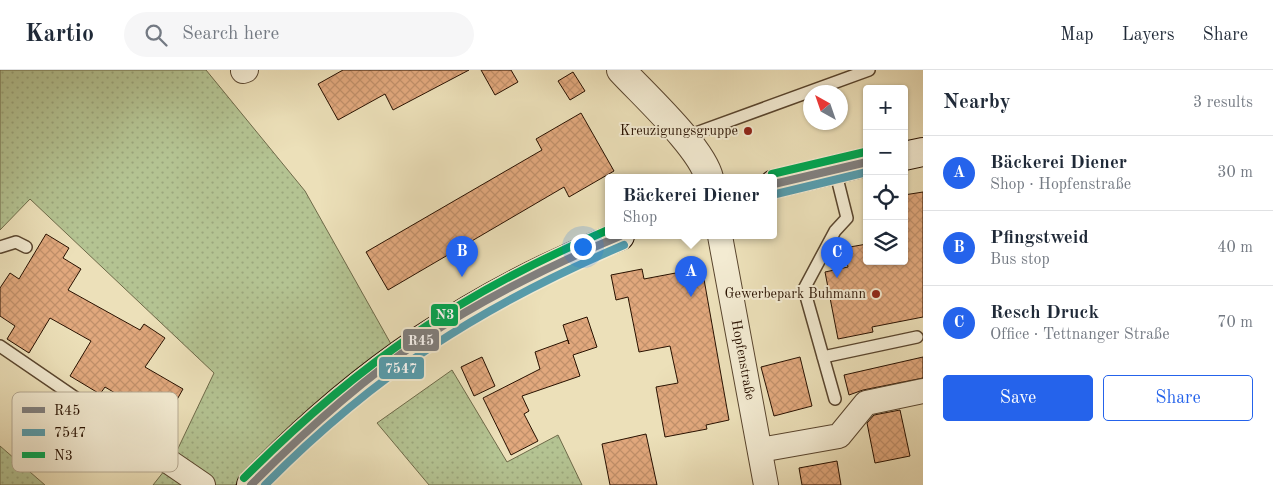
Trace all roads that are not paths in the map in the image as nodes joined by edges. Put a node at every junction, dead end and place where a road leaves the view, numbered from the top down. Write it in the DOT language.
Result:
graph roads {
  1 [pos="621,70"];
  2 [pos="869,70"];
  3 [pos="683,137"];
  4 [pos="923,152"];
  5 [pos="908,155"];
  6 [pos="863,163"];
  7 [pos="835,168"];
  8 [pos="708,174"];
  9 [pos="777,183"];
  10 [pos="613,239"];
  11 [pos="721,239"];
  12 [pos="0,247"];
  13 [pos="26,247"];
  14 [pos="917,337"];
  15 [pos="0,346"];
  16 [pos="823,357"];
  17 [pos="923,391"];
  18 [pos="67,392"];
  19 [pos="835,399"];
  20 [pos="760,450"];
  21 [pos="178,468"];
  22 [pos="203,485"];
  23 [pos="251,485"];
  24 [pos="766,485"];
  1 -- 3 [label="main road"];
  2 -- 3 [label="lane"];
  3 -- 8 [label="main road"];
  4 -- 5 [label="main road"];
  6 -- 7 [label="main road"];
  7 -- 9 [label="main road"];
  7 -- 16 [label="lane"];
  10 -- 23 [label="main road"];
  11 -- 20 [label="street, Hopfenstraße"];
  12 -- 13 [label="lane"];
  14 -- 16 [label="lane"];
  15 -- 18 [label="lane"];
  16 -- 19 [label="lane"];
  17 -- 20 [label="street"];
  20 -- 24 [label="street, Hopfenstraße"];
  21 -- 22 [label="street"];
}
